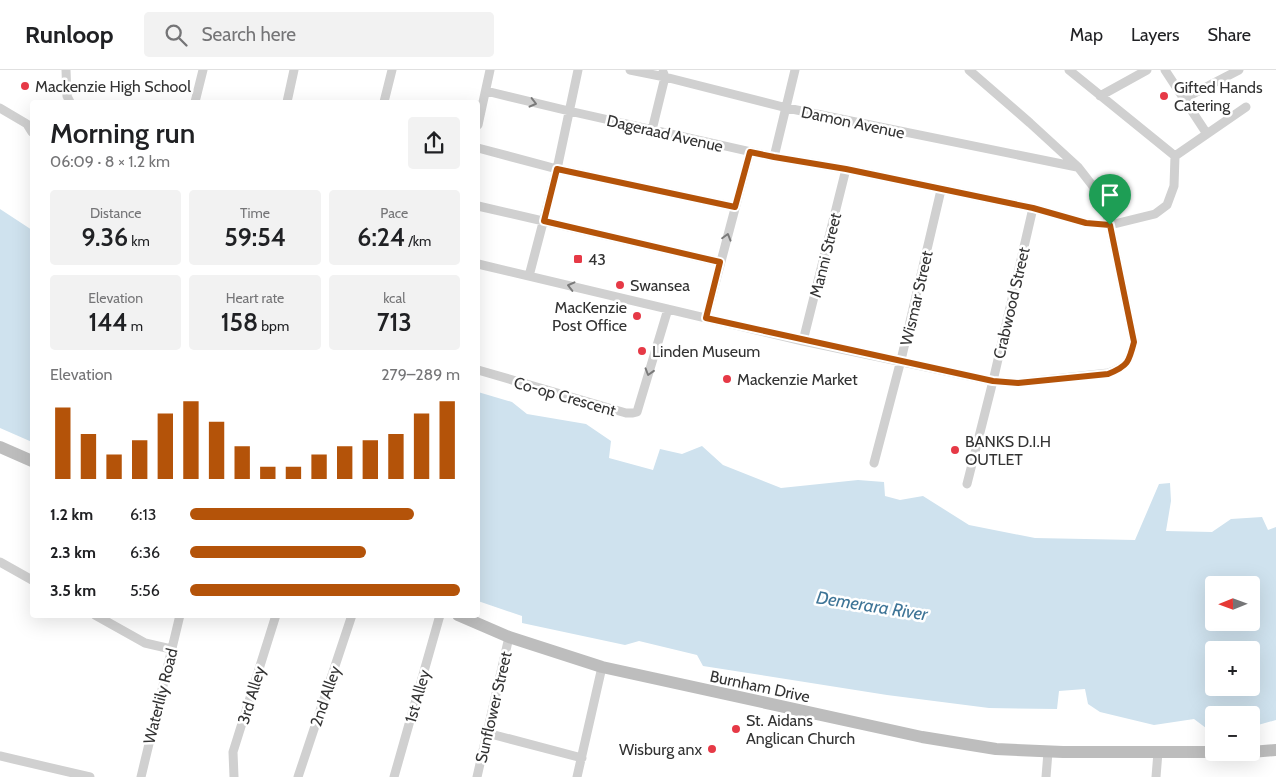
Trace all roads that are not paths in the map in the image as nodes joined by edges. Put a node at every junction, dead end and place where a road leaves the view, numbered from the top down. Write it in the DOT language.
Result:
graph roads {
  1 [pos="66,70"];
  2 [pos="203,70"];
  3 [pos="294,70"];
  4 [pos="392,70"];
  5 [pos="490,70"];
  6 [pos="578,70"];
  7 [pos="630,70"];
  8 [pos="795,70"];
  9 [pos="969,70"];
  10 [pos="1069,70"];
  11 [pos="1147,70"];
  12 [pos="1165,70"];
  13 [pos="1239,70"];
  14 [pos="663,74"];
  15 [pos="486,91"];
  16 [pos="1100,96"];
  17 [pos="1183,99"];
  18 [pos="66,100"];
  19 [pos="196,100"];
  20 [pos="287,100"];
  21 [pos="384,100"];
  22 [pos="1246,107"];
  23 [pos="0,108"];
  24 [pos="787,108"];
  25 [pos="569,111"];
  26 [pos="480,117"];
  27 [pos="30,124"];
  28 [pos="652,130"];
  29 [pos="1207,134"];
  30 [pos="480,149"];
  31 [pos="750,152"];
  32 [pos="1175,156"];
  33 [pos="774,157"];
  34 [pos="1078,167"];
  35 [pos="557,169"];
  36 [pos="846,169"];
  37 [pos="941,190"];
  38 [pos="480,206"];
  39 [pos="735,207"];
  40 [pos="1033,208"];
  41 [pos="544,221"];
  42 [pos="1110,225"];
  43 [pos="720,262"];
  44 [pos="480,264"];
  45 [pos="529,276"];
  46 [pos="668,309"];
  47 [pos="706,318"];
  48 [pos="803,341"];
  49 [pos="901,360"];
  50 [pos="480,371"];
  51 [pos="993,381"];
  52 [pos="0,447"];
  53 [pos="30,460"];
  54 [pos="874,463"];
  55 [pos="967,484"];
  56 [pos="0,562"];
  57 [pos="30,579"];
  58 [pos="100,618"];
  59 [pos="179,618"];
  60 [pos="275,618"];
  61 [pos="351,618"];
  62 [pos="439,618"];
  63 [pos="465,618"];
  64 [pos="509,636"];
  65 [pos="171,649"];
  66 [pos="602,668"];
  67 [pos="487,733"];
  68 [pos="1276,750"];
  69 [pos="1260,751"];
  70 [pos="1048,752"];
  71 [pos="1158,752"];
  72 [pos="1205,752"];
  73 [pos="0,756"];
  74 [pos="582,758"];
  75 [pos="90,777"];
  76 [pos="140,777"];
  77 [pos="234,777"];
  78 [pos="298,777"];
  79 [pos="394,777"];
  80 [pos="477,777"];
  81 [pos="577,777"];
  82 [pos="1046,777"];
  83 [pos="1156,777"];
  1 -- 18 [label="street"];
  2 -- 19 [label="street"];
  3 -- 20 [label="street"];
  4 -- 21 [label="street"];
  5 -- 15 [label="street"];
  6 -- 25 [label="street"];
  7 -- 14 [label="street, Damon Avenue"];
  8 -- 24 [label="street"];
  9 -- 34 [label="street"];
  10 -- 16 [label="street"];
  11 -- 16 [label="street"];
  12 -- 17 [label="street"];
  13 -- 17 [label="street"];
  14 -- 24 [label="street, Damon Avenue"];
  14 -- 28 [label="street"];
  15 -- 25 [label="street, Dageraad Avenue, one-way"];
  15 -- 26 [label="street"];
  16 -- 32 [label="street"];
  17 -- 29 [label="street"];
  22 -- 29 [label="street"];
  23 -- 27 [label="street"];
  24 -- 33 [label="street"];
  24 -- 34 [label="street, Damon Avenue"];
  25 -- 28 [label="street, Dageraad Avenue"];
  25 -- 35 [label="street"];
  28 -- 31 [label="street, Dageraad Avenue"];
  29 -- 32 [label="street"];
  30 -- 35 [label="street"];
  31 -- 33 [label="street, Dageraad Avenue"];
  31 -- 39 [label="street"];
  32 -- 42 [label="street, Dageraad Avenue"];
  33 -- 36 [label="street, Dageraad Avenue"];
  34 -- 42 [label="street"];
  35 -- 39 [label="street"];
  35 -- 41 [label="street"];
  36 -- 37 [label="street, Dageraad Avenue"];
  36 -- 48 [label="street, Manni Street"];
  37 -- 40 [label="street, Dageraad Avenue"];
  37 -- 49 [label="street, Wismar Street"];
  38 -- 41 [label="street"];
  43 -- 39 [label="street, one-way"];
  40 -- 42 [label="street, Dageraad Avenue"];
  40 -- 51 [label="street, Crabwood Street"];
  41 -- 43 [label="street"];
  41 -- 45 [label="street"];
  42 -- 51 [label="street"];
  43 -- 47 [label="street"];
  44 -- 45 [label="street"];
  46 -- 45 [label="street, one-way"];
  46 -- 47 [label="street"];
  46 -- 50 [label="street, Co-op Crescent, one-way"];
  47 -- 48 [label="street"];
  48 -- 49 [label="street"];
  49 -- 51 [label="street"];
  49 -- 54 [label="street, Wismar Street"];
  51 -- 55 [label="street, Crabwood Street"];
  52 -- 53 [label="street"];
  56 -- 57 [label="street"];
  58 -- 65 [label="street"];
  59 -- 65 [label="street, Waterlily Road"];
  60 -- 77 [label="street, 3rd Alley"];
  61 -- 78 [label="street, 2nd Alley"];
  62 -- 79 [label="street, 1st Alley"];
  63 -- 64 [label="street, Burnham Drive"];
  64 -- 66 [label="street, Burnham Drive"];
  64 -- 67 [label="street, Sunflower Street"];
  65 -- 76 [label="street, Waterlily Road"];
  66 -- 70 [label="street, Burnham Drive"];
  66 -- 74 [label="street"];
  67 -- 74 [label="street"];
  67 -- 80 [label="street, Sunflower Street"];
  68 -- 69 [label="street"];
  70 -- 71 [label="street, Burnham Drive"];
  70 -- 82 [label="street"];
  71 -- 72 [label="street, Burnham Drive"];
  71 -- 83 [label="street"];
  73 -- 75 [label="street"];
  74 -- 81 [label="street"];
}
